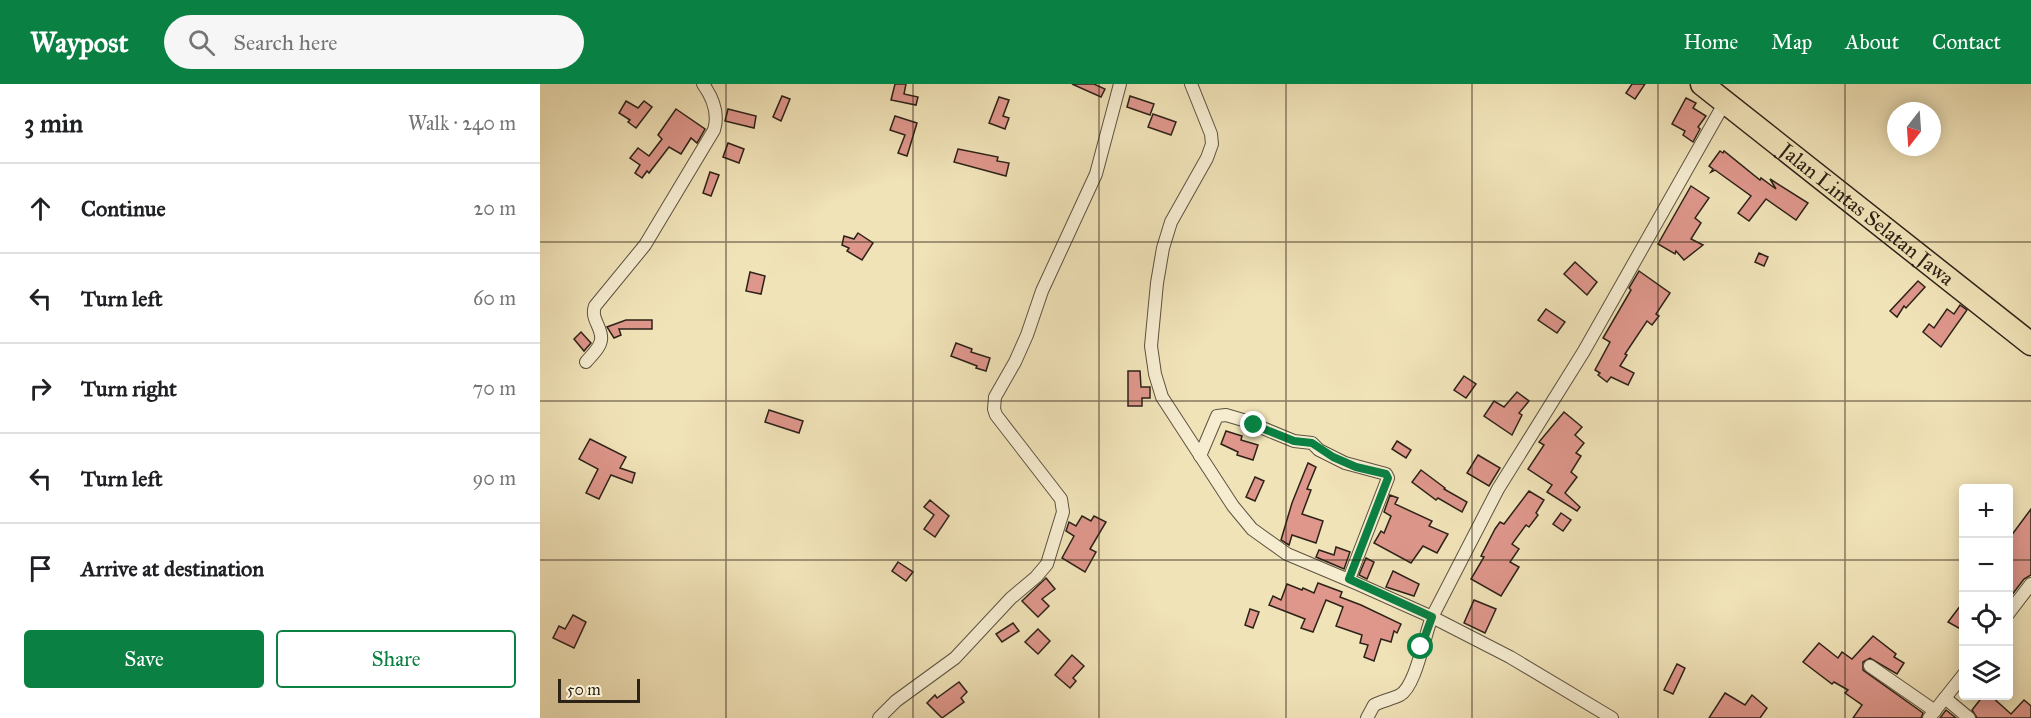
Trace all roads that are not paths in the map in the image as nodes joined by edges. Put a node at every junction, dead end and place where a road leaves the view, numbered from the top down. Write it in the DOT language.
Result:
graph roads {
  1 [pos="703,84"];
  2 [pos="1120,84"];
  3 [pos="1191,84"];
  4 [pos="1702,84"];
  5 [pos="1725,102"];
  6 [pos="2031,344"];
  7 [pos="586,362"];
  8 [pos="1200,456"];
  9 [pos="1349,579"];
  10 [pos="2031,584"];
  11 [pos="2013,607"];
  12 [pos="1432,617"];
  13 [pos="1870,666"];
  14 [pos="1959,680"];
  15 [pos="1945,698"];
  16 [pos="1932,714"];
  17 [pos="879,718"];
  18 [pos="1367,718"];
  19 [pos="1612,718"];
  20 [pos="1969,718"];
  1 -- 7 [label="street"];
  2 -- 17 [label="street"];
  3 -- 8 [label="street"];
  4 -- 5 [label="highway, Jalan Lintas Selatan Jawa"];
  5 -- 6 [label="highway, Jalan Lintas Selatan Jawa"];
  5 -- 12 [label="street"];
  8 -- 9 [label="street"];
  8 -- 9 [label="street"];
  9 -- 12 [label="street"];
  10 -- 11 [label="street"];
  12 -- 18 [label="street"];
  12 -- 19 [label="street"];
  13 -- 16 [label="street"];
  14 -- 15 [label="street"];
  15 -- 16 [label="street"];
  15 -- 20 [label="street"];
}
